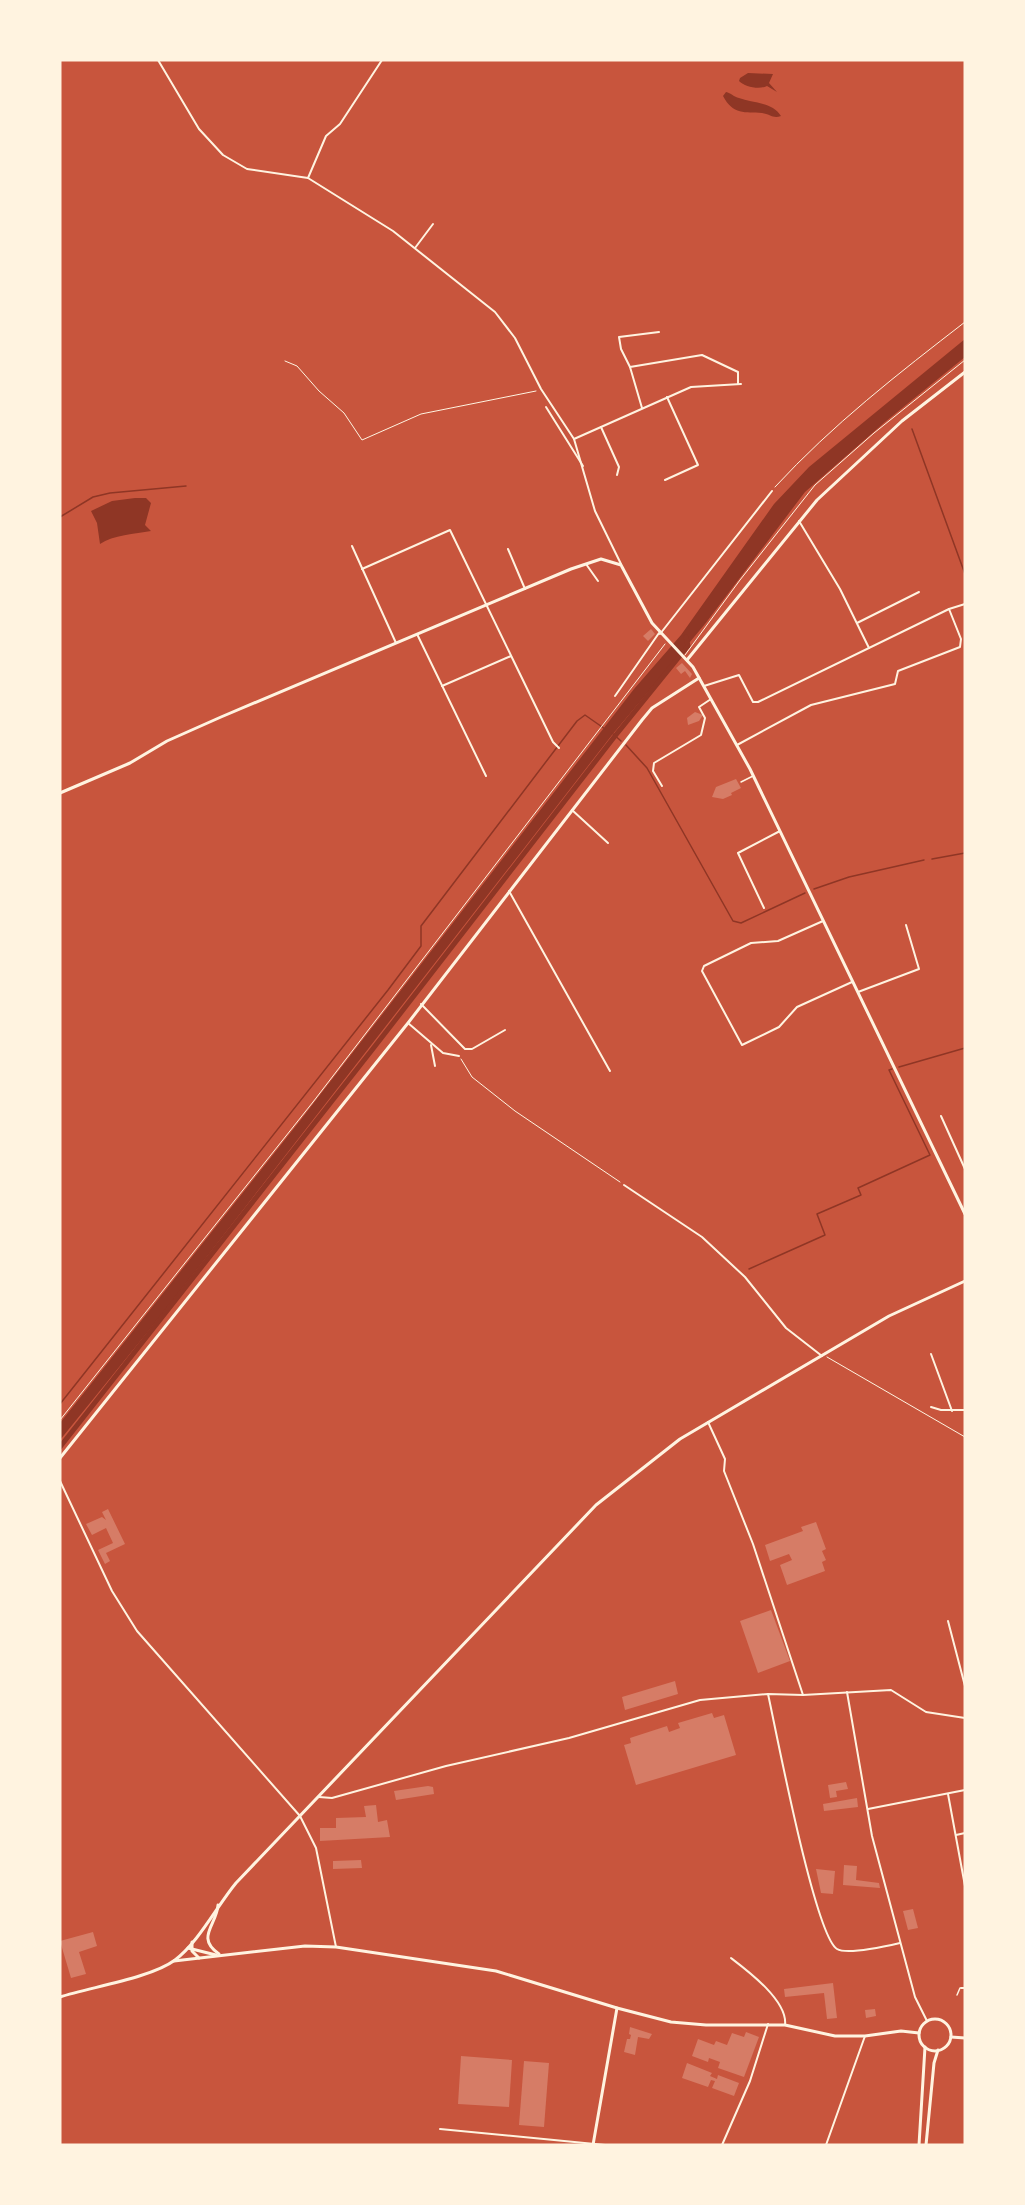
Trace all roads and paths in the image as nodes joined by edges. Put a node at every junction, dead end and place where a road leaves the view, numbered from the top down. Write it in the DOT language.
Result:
graph roads {
  1 [pos="158,60"];
  2 [pos="382,60"];
  3 [pos="308,178"];
  4 [pos="433,224"];
  5 [pos="415,248"];
  6 [pos="965,322"];
  7 [pos="659,332"];
  8 [pos="965,360"];
  9 [pos="285,361"];
  10 [pos="630,367"];
  11 [pos="965,372"];
  12 [pos="540,389"];
  13 [pos="668,397"];
  14 [pos="546,407"];
  15 [pos="642,408"];
  16 [pos="601,427"];
  17 [pos="574,439"];
  18 [pos="583,466"];
  19 [pos="617,475"];
  20 [pos="665,480"];
  21 [pos="772,491"];
  22 [pos="800,521"];
  23 [pos="352,546"];
  24 [pos="508,549"];
  25 [pos="586,564"];
  26 [pos="621,565"];
  27 [pos="362,570"];
  28 [pos="598,581"];
  29 [pos="525,589"];
  30 [pos="919,592"];
  31 [pos="965,604"];
  32 [pos="486,605"];
  33 [pos="949,609"];
  34 [pos="856,623"];
  35 [pos="417,634"];
  36 [pos="660,634"];
  37 [pos="396,643"];
  38 [pos="668,644"];
  39 [pos="869,649"];
  40 [pos="511,656"];
  41 [pos="684,659"];
  42 [pos="699,678"];
  43 [pos="442,686"];
  44 [pos="704,686"];
  45 [pos="615,696"];
  46 [pos="711,699"];
  47 [pos="737,745"];
  48 [pos="558,748"];
  49 [pos="486,776"];
  50 [pos="753,776"];
  51 [pos="741,782"];
  52 [pos="662,786"];
  53 [pos="60,793"];
  54 [pos="572,810"];
  55 [pos="780,831"];
  56 [pos="608,843"];
  57 [pos="509,891"];
  58 [pos="765,908"];
  59 [pos="823,921"];
  60 [pos="906,926"];
  61 [pos="852,982"];
  62 [pos="857,992"];
  63 [pos="421,1004"];
  64 [pos="408,1023"];
  65 [pos="505,1030"];
  66 [pos="431,1045"];
  67 [pos="459,1056"];
  68 [pos="435,1066"];
  69 [pos="610,1071"];
  70 [pos="941,1116"];
  71 [pos="965,1169"];
  72 [pos="624,1185"];
  73 [pos="965,1214"];
  74 [pos="965,1281"];
  75 [pos="931,1353"];
  76 [pos="823,1355"];
  77 [pos="931,1407"];
  78 [pos="965,1410"];
  79 [pos="923,1411"];
  80 [pos="952,1411"];
  81 [pos="60,1419"];
  82 [pos="708,1422"];
  83 [pos="965,1437"];
  84 [pos="60,1458"];
  85 [pos="60,1481"];
  86 [pos="948,1621"];
  87 [pos="965,1686"];
  88 [pos="848,1692"];
  89 [pos="768,1694"];
  90 [pos="803,1695"];
  91 [pos="965,1718"];
  92 [pos="965,1790"];
  93 [pos="948,1794"];
  94 [pos="319,1797"];
  95 [pos="867,1809"];
  96 [pos="300,1816"];
  97 [pos="965,1833"];
  98 [pos="956,1835"];
  99 [pos="963,1869"];
  100 [pos="965,1886"];
  101 [pos="218,1905"];
  102 [pos="900,1943"];
  103 [pos="336,1947"];
  104 [pos="190,1949"];
  105 [pos="221,1956"];
  106 [pos="199,1958"];
  107 [pos="731,1958"];
  108 [pos="174,1961"];
  109 [pos="963,1988"];
  110 [pos="957,1995"];
  111 [pos="60,1997"];
  112 [pos="617,2008"];
  113 [pos="927,2021"];
  114 [pos="768,2024"];
  115 [pos="785,2025"];
  116 [pos="919,2032"];
  117 [pos="865,2036"];
  118 [pos="951,2037"];
  119 [pos="965,2038"];
  120 [pos="926,2047"];
  121 [pos="938,2050"];
  122 [pos="440,2129"];
  123 [pos="594,2144"];
  124 [pos="605,2145"];
  125 [pos="722,2145"];
  126 [pos="826,2145"];
  127 [pos="919,2145"];
  128 [pos="926,2145"];
  1 -- 3 [label="street"];
  2 -- 3 [label="street"];
  3 -- 5 [label="street"];
  4 -- 5 [label="street"];
  5 -- 12 [label="street"];
  6 -- 21 [label="path"];
  7 -- 10 [label="street"];
  8 -- 41 [label="lane"];
  9 -- 12 [label="path"];
  10 -- 13 [label="street"];
  10 -- 15 [label="street"];
  11 -- 22 [label="street"];
  12 -- 17 [label="street"];
  13 -- 15 [label="street"];
  13 -- 20 [label="street"];
  14 -- 18 [label="street"];
  15 -- 16 [label="street"];
  16 -- 17 [label="street"];
  16 -- 19 [label="street"];
  17 -- 18 [label="street"];
  18 -- 26 [label="street"];
  21 -- 36 [label="street"];
  22 -- 34 [label="street"];
  22 -- 41 [label="street"];
  23 -- 27 [label="street"];
  24 -- 29 [label="street"];
  25 -- 26 [label="street"];
  25 -- 28 [label="street"];
  25 -- 29 [label="street"];
  26 -- 36 [label="street"];
  27 -- 32 [label="street"];
  27 -- 37 [label="street"];
  29 -- 32 [label="street"];
  30 -- 34 [label="street"];
  31 -- 33 [label="street"];
  32 -- 35 [label="street"];
  32 -- 40 [label="street"];
  33 -- 39 [label="street"];
  33 -- 47 [label="street"];
  34 -- 39 [label="street"];
  35 -- 37 [label="street"];
  35 -- 43 [label="street"];
  36 -- 38 [label="street"];
  36 -- 45 [label="street"];
  37 -- 53 [label="street"];
  38 -- 41 [label="street"];
  38 -- 81 [label="lane"];
  39 -- 44 [label="street"];
  40 -- 43 [label="street"];
  40 -- 48 [label="street"];
  41 -- 42 [label="street"];
  42 -- 44 [label="street"];
  42 -- 54 [label="street"];
  43 -- 49 [label="street"];
  44 -- 46 [label="street"];
  46 -- 47 [label="street"];
  46 -- 52 [label="street"];
  47 -- 50 [label="street"];
  50 -- 51 [label="street"];
  50 -- 55 [label="street"];
  54 -- 56 [label="street"];
  54 -- 57 [label="street"];
  55 -- 58 [label="street"];
  55 -- 59 [label="street"];
  57 -- 63 [label="street"];
  57 -- 69 [label="street"];
  59 -- 61 [label="street"];
  59 -- 61 [label="street"];
  60 -- 62 [label="street"];
  61 -- 62 [label="street"];
  62 -- 73 [label="street"];
  63 -- 64 [label="street"];
  63 -- 65 [label="street"];
  64 -- 66 [label="street"];
  64 -- 84 [label="street"];
  66 -- 67 [label="street"];
  66 -- 68 [label="street"];
  67 -- 72 [label="path"];
  70 -- 71 [label="street"];
  72 -- 76 [label="street"];
  74 -- 76 [label="street"];
  75 -- 80 [label="street"];
  76 -- 79 [label="path"];
  76 -- 82 [label="street"];
  77 -- 79 [label="path"];
  77 -- 80 [label="street"];
  78 -- 80 [label="street"];
  79 -- 83 [label="path"];
  82 -- 90 [label="street"];
  82 -- 94 [label="street"];
  85 -- 96 [label="street"];
  86 -- 87 [label="street"];
  88 -- 90 [label="street"];
  88 -- 91 [label="street"];
  88 -- 95 [label="street"];
  89 -- 90 [label="street"];
  89 -- 94 [label="street"];
  89 -- 102 [label="street"];
  92 -- 93 [label="street"];
  93 -- 95 [label="street"];
  93 -- 98 [label="street"];
  94 -- 96 [label="street"];
  95 -- 102 [label="street"];
  96 -- 101 [label="street"];
  96 -- 103 [label="street"];
  97 -- 98 [label="street"];
  98 -- 99 [label="street"];
  99 -- 100 [label="street"];
  101 -- 104 [label="street"];
  101 -- 105 [label="street"];
  102 -- 113 [label="street"];
  103 -- 105 [label="street"];
  103 -- 112 [label="street"];
  104 -- 105 [label="street"];
  104 -- 106 [label="street"];
  104 -- 108 [label="street"];
  105 -- 106 [label="street"];
  106 -- 108 [label="street"];
  107 -- 115 [label="street"];
  108 -- 111 [label="street"];
  109 -- 110 [label="street"];
  112 -- 114 [label="street"];
  112 -- 123 [label="street"];
  113 -- 116 [label="street"];
  113 -- 118 [label="street"];
  114 -- 115 [label="street"];
  114 -- 125 [label="street"];
  115 -- 117 [label="street"];
  116 -- 117 [label="street"];
  116 -- 120 [label="street"];
  117 -- 126 [label="street"];
  118 -- 119 [label="street"];
  118 -- 121 [label="street"];
  120 -- 121 [label="street"];
  120 -- 127 [label="street"];
  121 -- 128 [label="street"];
  122 -- 123 [label="street"];
  123 -- 124 [label="street"];
}
